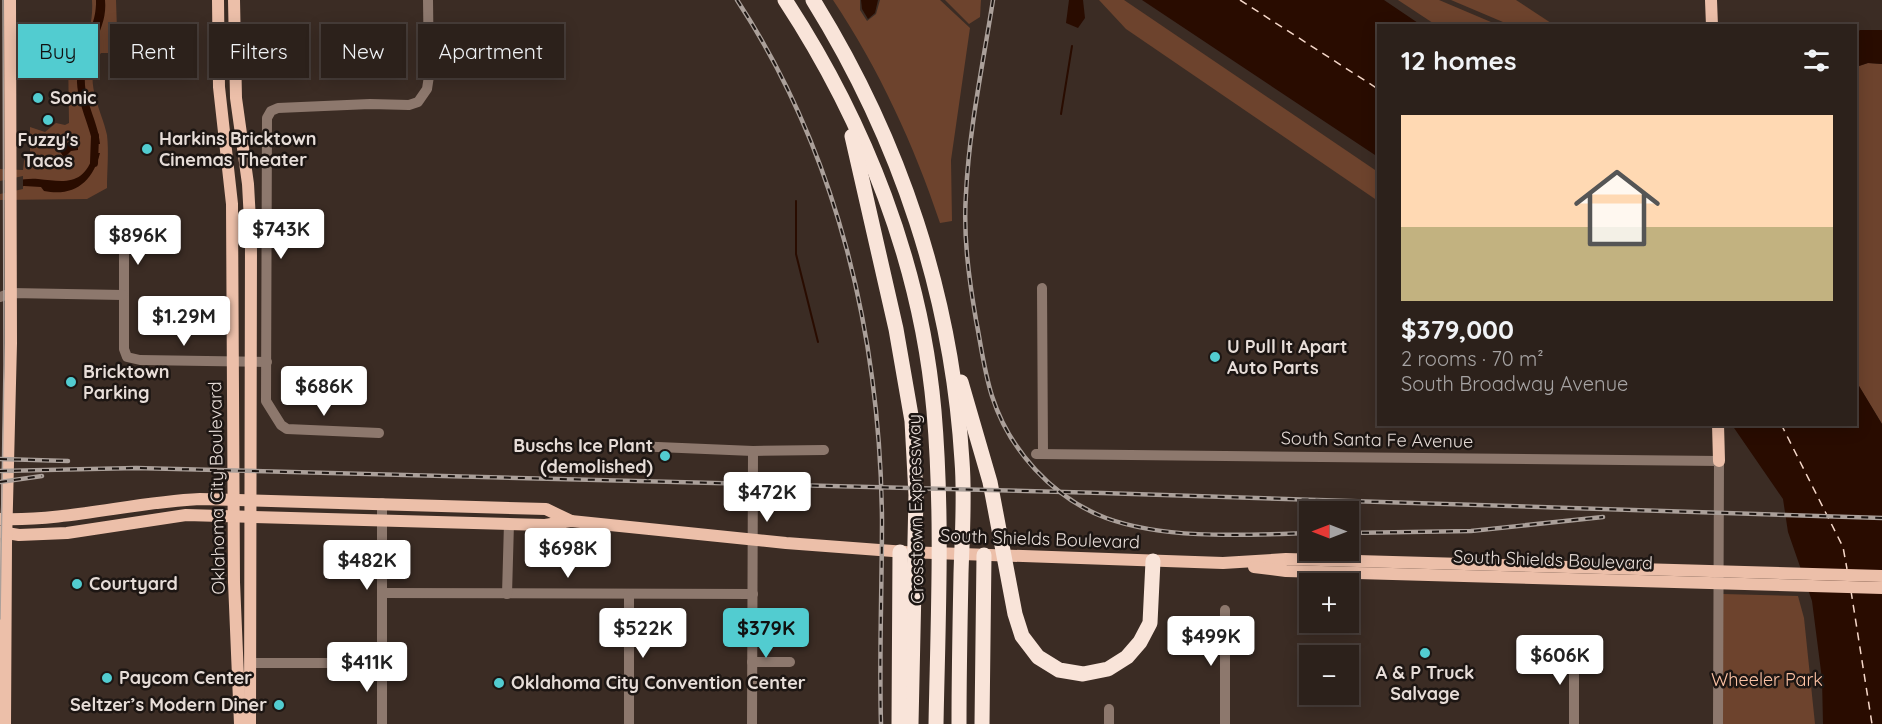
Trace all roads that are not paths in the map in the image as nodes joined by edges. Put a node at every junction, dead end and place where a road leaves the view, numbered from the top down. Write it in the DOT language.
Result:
graph roads {
  1 [pos="10,0"];
  2 [pos="218,0"];
  3 [pos="234,0"];
  4 [pos="428,0"];
  5 [pos="785,0"];
  6 [pos="813,0"];
  7 [pos="1712,0"];
  8 [pos="1712,24"];
  9 [pos="845,104"];
  10 [pos="5,144"];
  11 [pos="123,237"];
  12 [pos="1042,288"];
  13 [pos="4,293"];
  14 [pos="123,295"];
  15 [pos="946,334"];
  16 [pos="233,361"];
  17 [pos="251,361"];
  18 [pos="267,362"];
  19 [pos="1718,426"];
  20 [pos="380,434"];
  21 [pos="634,446"];
  22 [pos="824,450"];
  23 [pos="753,451"];
  24 [pos="1719,457"];
  25 [pos="233,500"];
  26 [pos="251,500"];
  27 [pos="382,503"];
  28 [pos="493,506"];
  29 [pos="234,515"];
  30 [pos="251,516"];
  31 [pos="382,519"];
  32 [pos="3,520"];
  33 [pos="570,521"];
  34 [pos="509,524"];
  35 [pos="3,532"];
  36 [pos="903,552"];
  37 [pos="984,555"];
  38 [pos="1153,561"];
  39 [pos="1687,576"];
  40 [pos="1882,576"];
  41 [pos="1882,588"];
  42 [pos="382,593"];
  43 [pos="507,594"];
  44 [pos="629,594"];
  45 [pos="753,594"];
  46 [pos="1225,610"];
  47 [pos="1574,649"];
  48 [pos="752,662"];
  49 [pos="790,662"];
  50 [pos="251,663"];
  51 [pos="382,663"];
  52 [pos="1109,709"];
  53 [pos="5,724"];
  54 [pos="240,724"];
  55 [pos="250,724"];
  56 [pos="382,724"];
  57 [pos="629,724"];
  58 [pos="752,724"];
  59 [pos="899,724"];
  60 [pos="911,724"];
  61 [pos="936,724"];
  62 [pos="959,724"];
  63 [pos="982,724"];
  64 [pos="1109,724"];
  65 [pos="1225,724"];
  66 [pos="1574,724"];
  67 [pos="1718,724"];
  1 -- 10 [label="main road"];
  2 -- 16 [label="main road, Oklahoma City Boulevard"];
  3 -- 17 [label="main road, Oklahoma City Boulevard"];
  4 -- 18 [label="street"];
  5 -- 9 [label="highway, Crosstown Expressway"];
  6 -- 15 [label="highway"];
  7 -- 8 [label="main road"];
  9 -- 60 [label="highway"];
  9 -- 61 [label="highway, Crosstown Expressway"];
  10 -- 13 [label="main road"];
  11 -- 14 [label="street"];
  12 -- 24 [label="street, South Santa Fe Avenue"];
  13 -- 14 [label="street"];
  13 -- 32 [label="main road"];
  14 -- 16 [label="street"];
  15 -- 38 [label="highway"];
  15 -- 62 [label="highway"];
  16 -- 17 [label="street"];
  16 -- 25 [label="main road, Oklahoma City Boulevard"];
  17 -- 18 [label="street"];
  17 -- 26 [label="main road, Oklahoma City Boulevard"];
  18 -- 20 [label="street"];
  19 -- 24 [label="main road"];
  21 -- 23 [label="street"];
  22 -- 23 [label="street"];
  23 -- 45 [label="street"];
  24 -- 67 [label="street"];
  25 -- 26 [label="main road, South Shields Boulevard"];
  25 -- 29 [label="main road, Oklahoma City Boulevard"];
  25 -- 32 [label="main road, South Shields Boulevard"];
  26 -- 27 [label="main road, South Shields Boulevard"];
  26 -- 30 [label="main road, Oklahoma City Boulevard"];
  27 -- 28 [label="main road, South Shields Boulevard"];
  27 -- 31 [label="street"];
  28 -- 33 [label="main road, South Shields Boulevard"];
  28 -- 34 [label="main road"];
  29 -- 30 [label="main road, South Shields Boulevard"];
  29 -- 35 [label="main road, South Shields Boulevard"];
  29 -- 54 [label="main road, Oklahoma City Boulevard"];
  30 -- 31 [label="main road, South Shields Boulevard"];
  30 -- 50 [label="main road, Oklahoma City Boulevard"];
  31 -- 34 [label="main road, South Shields Boulevard"];
  31 -- 42 [label="street"];
  32 -- 35 [label="main road"];
  33 -- 34 [label="main road, South Shields Boulevard"];
  33 -- 36 [label="main road, South Shields Boulevard"];
  34 -- 43 [label="street"];
  35 -- 53 [label="main road"];
  36 -- 37 [label="main road, South Shields Boulevard"];
  36 -- 59 [label="highway"];
  37 -- 38 [label="main road, South Shields Boulevard"];
  37 -- 63 [label="highway"];
  38 -- 39 [label="main road, South Shields Boulevard"];
  39 -- 40 [label="main road, South Shields Boulevard"];
  39 -- 41 [label="main road, South Shields Boulevard"];
  42 -- 43 [label="street"];
  42 -- 51 [label="street"];
  43 -- 44 [label="street"];
  44 -- 45 [label="street"];
  44 -- 57 [label="street"];
  45 -- 48 [label="street"];
  46 -- 65 [label="street"];
  47 -- 66 [label="street"];
  48 -- 49 [label="street"];
  48 -- 58 [label="street"];
  50 -- 51 [label="street"];
  50 -- 55 [label="main road, Oklahoma City Boulevard"];
  51 -- 56 [label="street"];
  52 -- 64 [label="street"];
}
